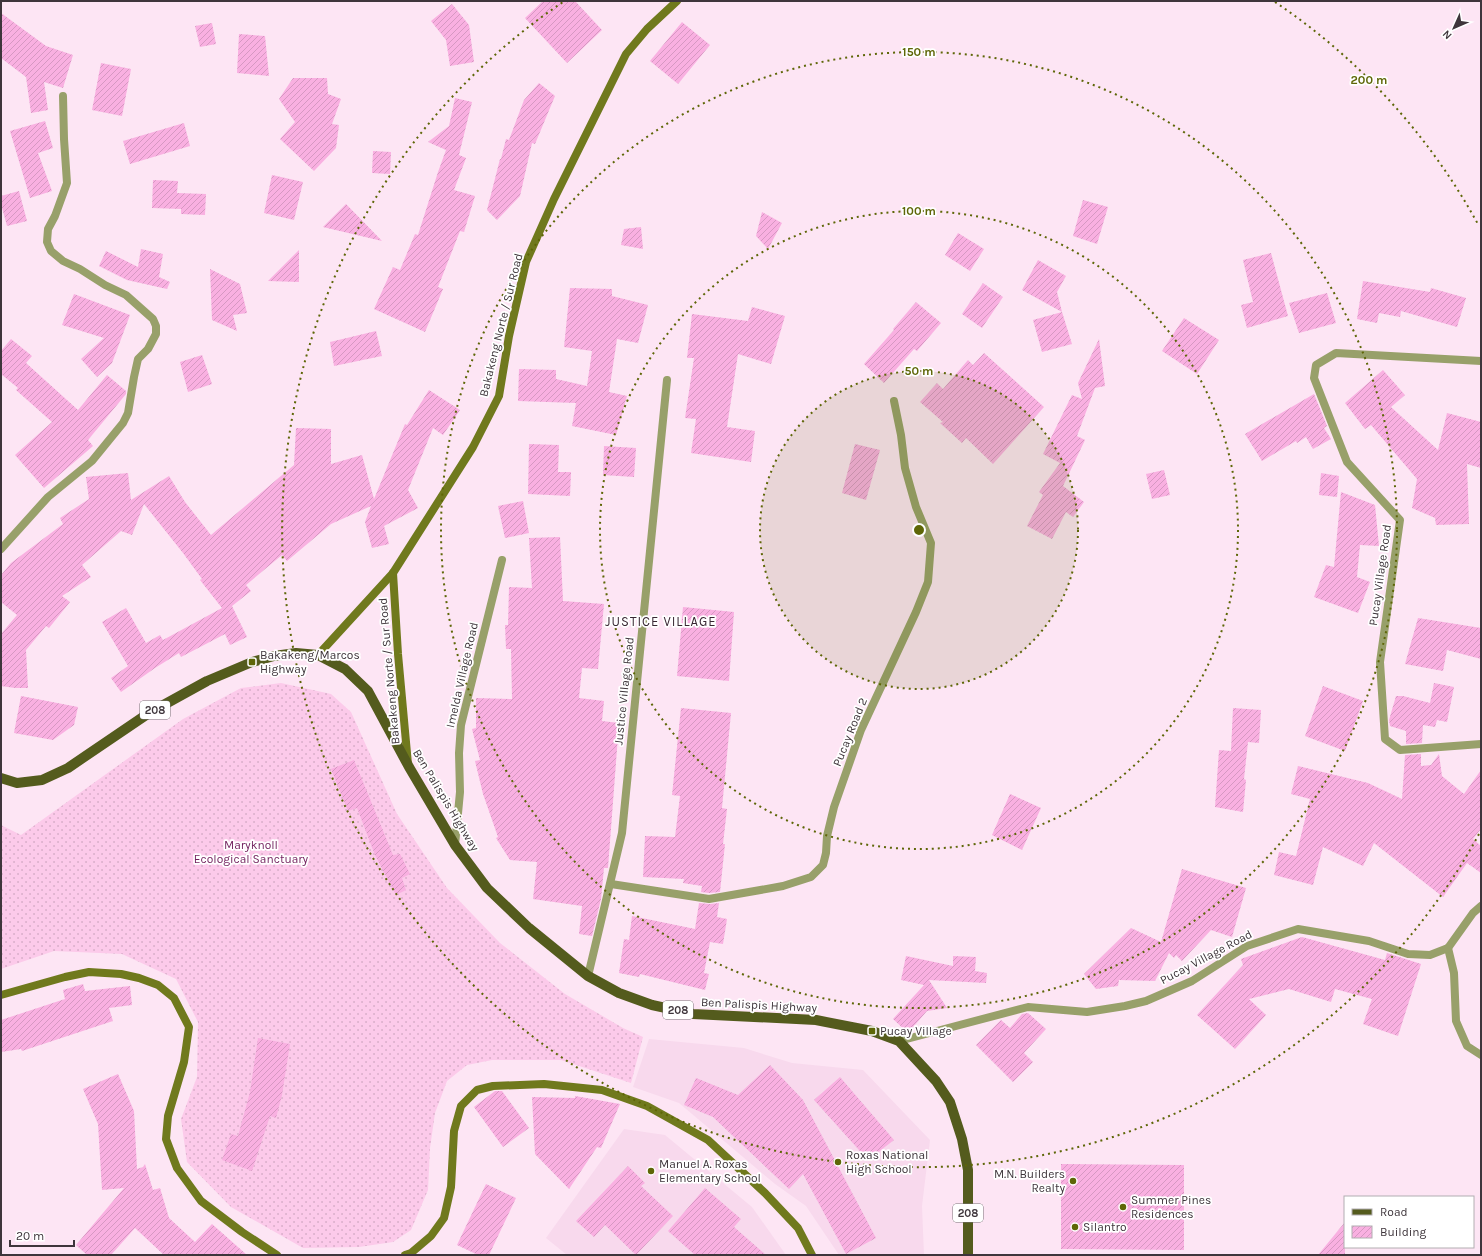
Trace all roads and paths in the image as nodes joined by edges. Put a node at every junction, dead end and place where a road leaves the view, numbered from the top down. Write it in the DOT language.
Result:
graph roads {
  1 [pos="677,1"];
  2 [pos="63,96"];
  3 [pos="1481,361"];
  4 [pos="666,380"];
  5 [pos="894,401"];
  6 [pos="1,548"];
  7 [pos="502,560"];
  8 [pos="393,573"];
  9 [pos="318,655"];
  10 [pos="1481,744"];
  11 [pos="409,767"];
  12 [pos="1,778"];
  13 [pos="455,845"];
  14 [pos="611,884"];
  15 [pos="1481,906"];
  16 [pos="1448,948"];
  17 [pos="588,976"];
  18 [pos="1,995"];
  19 [pos="899,1041"];
  20 [pos="1481,1055"];
  21 [pos="277,1255"];
  22 [pos="405,1255"];
  23 [pos="812,1255"];
  24 [pos="968,1255"];
  1 -- 8 [label="street, Bakakeng Norte / Sur Road"];
  2 -- 6 [label="street"];
  3 -- 10 [label="street, Pucay Village Road"];
  4 -- 14 [label="street, Justice Village Road"];
  5 -- 14 [label="street, Pucay Road 2"];
  7 -- 13 [label="street, Imelda Village Road"];
  8 -- 9 [label="street, Bakakeng Norte / Sur Road"];
  8 -- 11 [label="street, Bakakeng Norte / Sur Road"];
  9 -- 11 [label="main road, Ben Palispis Highway / 208"];
  9 -- 12 [label="main road, Ben Palispis Highway / 208"];
  11 -- 13 [label="main road, Ben Palispis Highway / 208"];
  13 -- 17 [label="main road, Ben Palispis Highway / 208"];
  14 -- 17 [label="street, Justice Village Road"];
  15 -- 16 [label="street"];
  16 -- 19 [label="street, Pucay Village Road"];
  16 -- 20 [label="street"];
  17 -- 19 [label="main road, Ben Palispis Highway / 208"];
  18 -- 21 [label="street"];
  19 -- 24 [label="main road, Ben Palispis Highway / 208"];
  22 -- 23 [label="street"];
}
